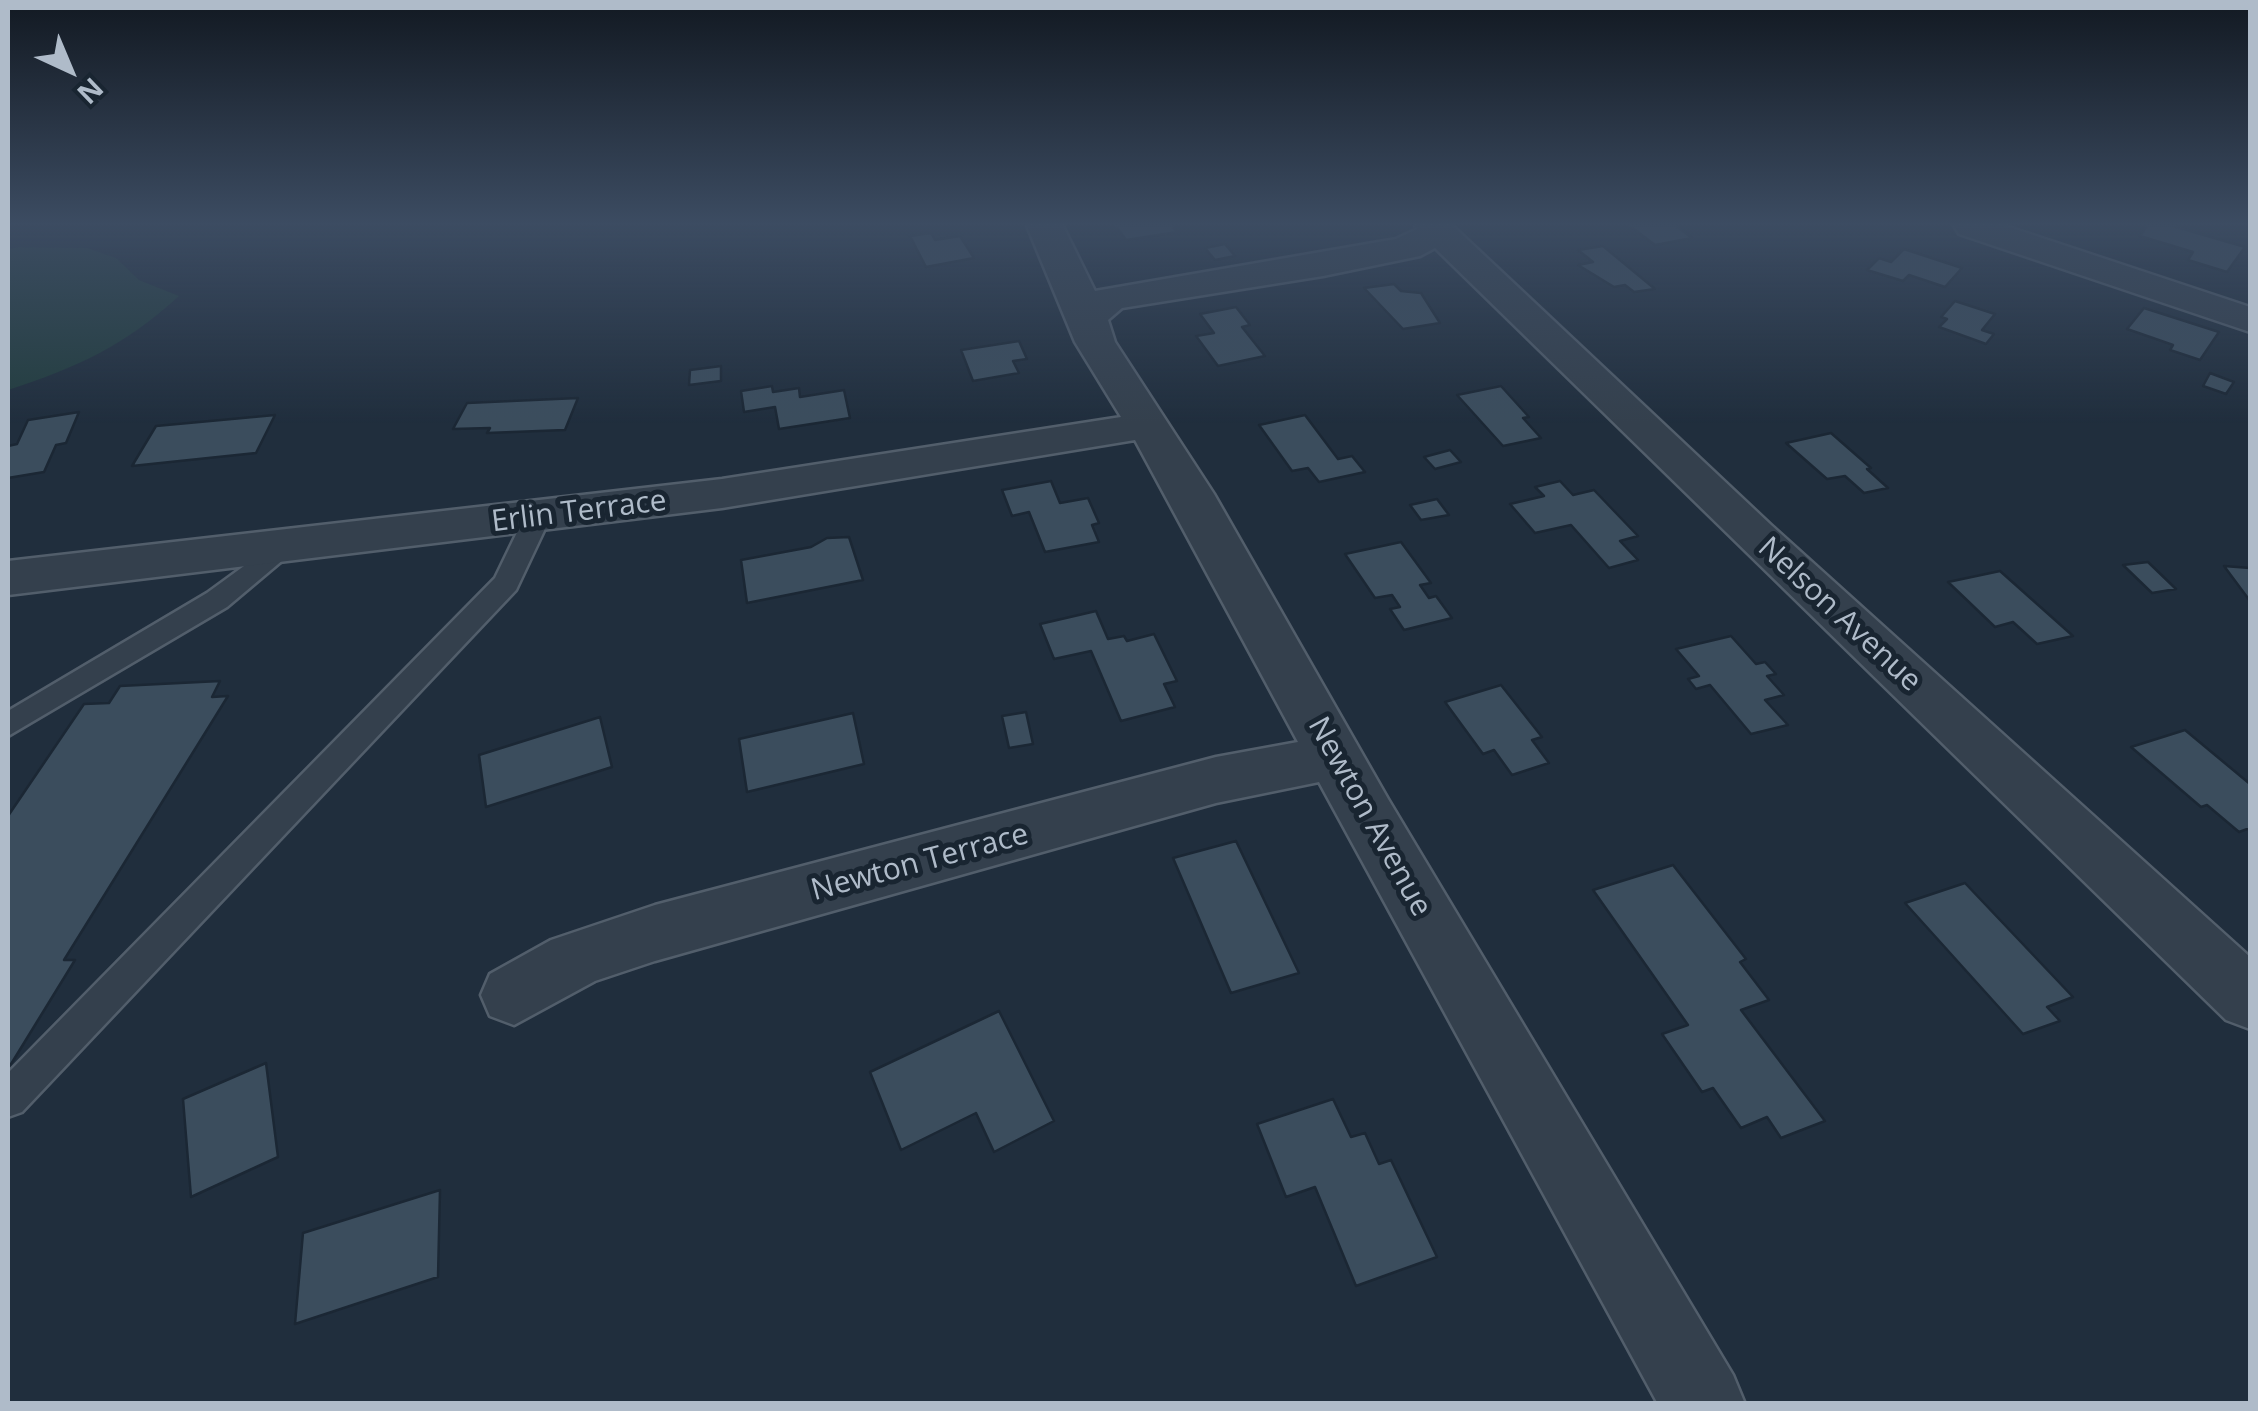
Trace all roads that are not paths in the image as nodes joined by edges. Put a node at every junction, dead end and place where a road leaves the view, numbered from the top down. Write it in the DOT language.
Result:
graph roads {
  1 [pos="1076,292"];
  2 [pos="1149,292"];
  3 [pos="1501,292"];
  4 [pos="2167,292"];
  5 [pos="1088,317"];
  6 [pos="2250,320"];
  7 [pos="1148,426"];
  8 [pos="537,518"];
  9 [pos="281,548"];
  10 [pos="8,578"];
  11 [pos="8,725"];
  12 [pos="1336,757"];
  13 [pos="514,995"];
  14 [pos="2250,999"];
  15 [pos="8,1099"];
  16 [pos="1704,1404"];
  1 -- 5 [label="street, Newton Avenue"];
  2 -- 5 [label="street"];
  3 -- 14 [label="street, Nelson Avenue"];
  4 -- 6 [label="street"];
  5 -- 7 [label="street, Newton Avenue"];
  7 -- 8 [label="street, Erlin Terrace"];
  7 -- 12 [label="street, Newton Avenue"];
  8 -- 9 [label="street, Erlin Terrace"];
  8 -- 15 [label="lane"];
  9 -- 10 [label="street, Erlin Terrace"];
  9 -- 11 [label="lane"];
  12 -- 13 [label="street, Newton Terrace"];
  12 -- 16 [label="street, Newton Avenue"];
}
